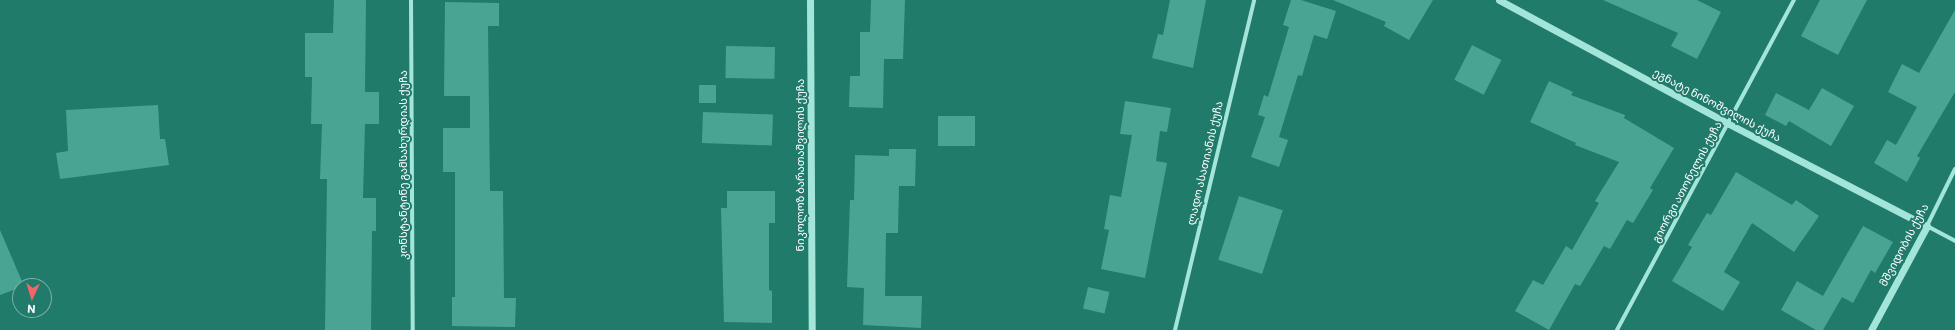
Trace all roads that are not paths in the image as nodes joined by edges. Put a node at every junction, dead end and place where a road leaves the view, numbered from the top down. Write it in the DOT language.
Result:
graph roads {
  1 [pos="411,0"];
  2 [pos="810,0"];
  3 [pos="1254,0"];
  4 [pos="1501,0"];
  5 [pos="1794,0"];
  6 [pos="1729,124"];
  7 [pos="1955,169"];
  8 [pos="1927,226"];
  9 [pos="1955,241"];
  10 [pos="413,330"];
  11 [pos="812,330"];
  12 [pos="1175,330"];
  13 [pos="1617,330"];
  14 [pos="1871,330"];
  1 -- 10 [label="street, კონსტანტინე გამსახურდიას ქუჩა"];
  2 -- 11 [label="street, ნიკოლოზ ბარათაშვილის ქუჩა"];
  3 -- 12 [label="street, ლადო ასათიანის ქუჩა"];
  4 -- 6 [label="street, ეგნატე ნინოშვილის ქუჩა"];
  5 -- 6 [label="street, გიორგი ათონელის ქუჩა"];
  6 -- 8 [label="street, ეგნატე ნინოშვილის ქუჩა"];
  6 -- 13 [label="street, გიორგი ათონელის ქუჩა"];
  7 -- 8 [label="street, მშვიდობის ქუჩა"];
  8 -- 9 [label="street"];
  8 -- 14 [label="street, მშვიდობის ქუჩა"];
}
